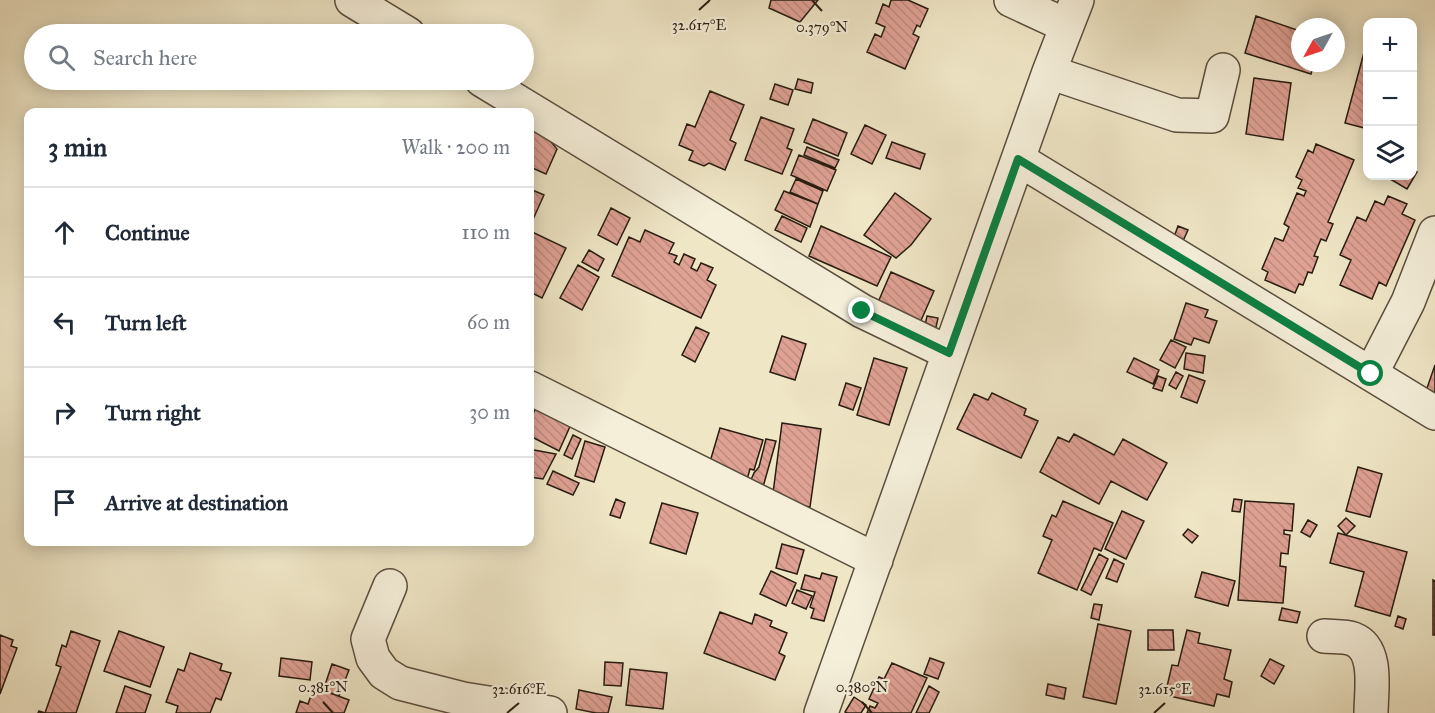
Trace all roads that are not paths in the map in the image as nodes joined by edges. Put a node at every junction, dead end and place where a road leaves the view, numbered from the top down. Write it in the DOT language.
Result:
graph roads {
  1 [pos="352,0"];
  2 [pos="1011,0"];
  3 [pos="1072,13"];
  4 [pos="392,24"];
  5 [pos="1223,70"];
  6 [pos="1050,72"];
  7 [pos="498,90"];
  8 [pos="528,108"];
  9 [pos="534,112"];
  10 [pos="1018,159"];
  11 [pos="1435,233"];
  12 [pos="949,353"];
  13 [pos="1371,374"];
  14 [pos="534,390"];
  15 [pos="1435,413"];
  16 [pos="876,560"];
  17 [pos="390,586"];
  18 [pos="1324,636"];
  19 [pos="550,713"];
  20 [pos="821,713"];
  21 [pos="1371,713"];
  1 -- 4 [label="street"];
  2 -- 3 [label="street"];
  3 -- 6 [label="street"];
  5 -- 6 [label="street"];
  6 -- 10 [label="street"];
  7 -- 8 [label="street"];
  9 -- 12 [label="street"];
  10 -- 12 [label="street"];
  10 -- 13 [label="street"];
  11 -- 13 [label="street"];
  12 -- 16 [label="street"];
  13 -- 15 [label="street"];
  14 -- 16 [label="street"];
  16 -- 20 [label="street"];
  17 -- 19 [label="street"];
  18 -- 21 [label="street"];
}
